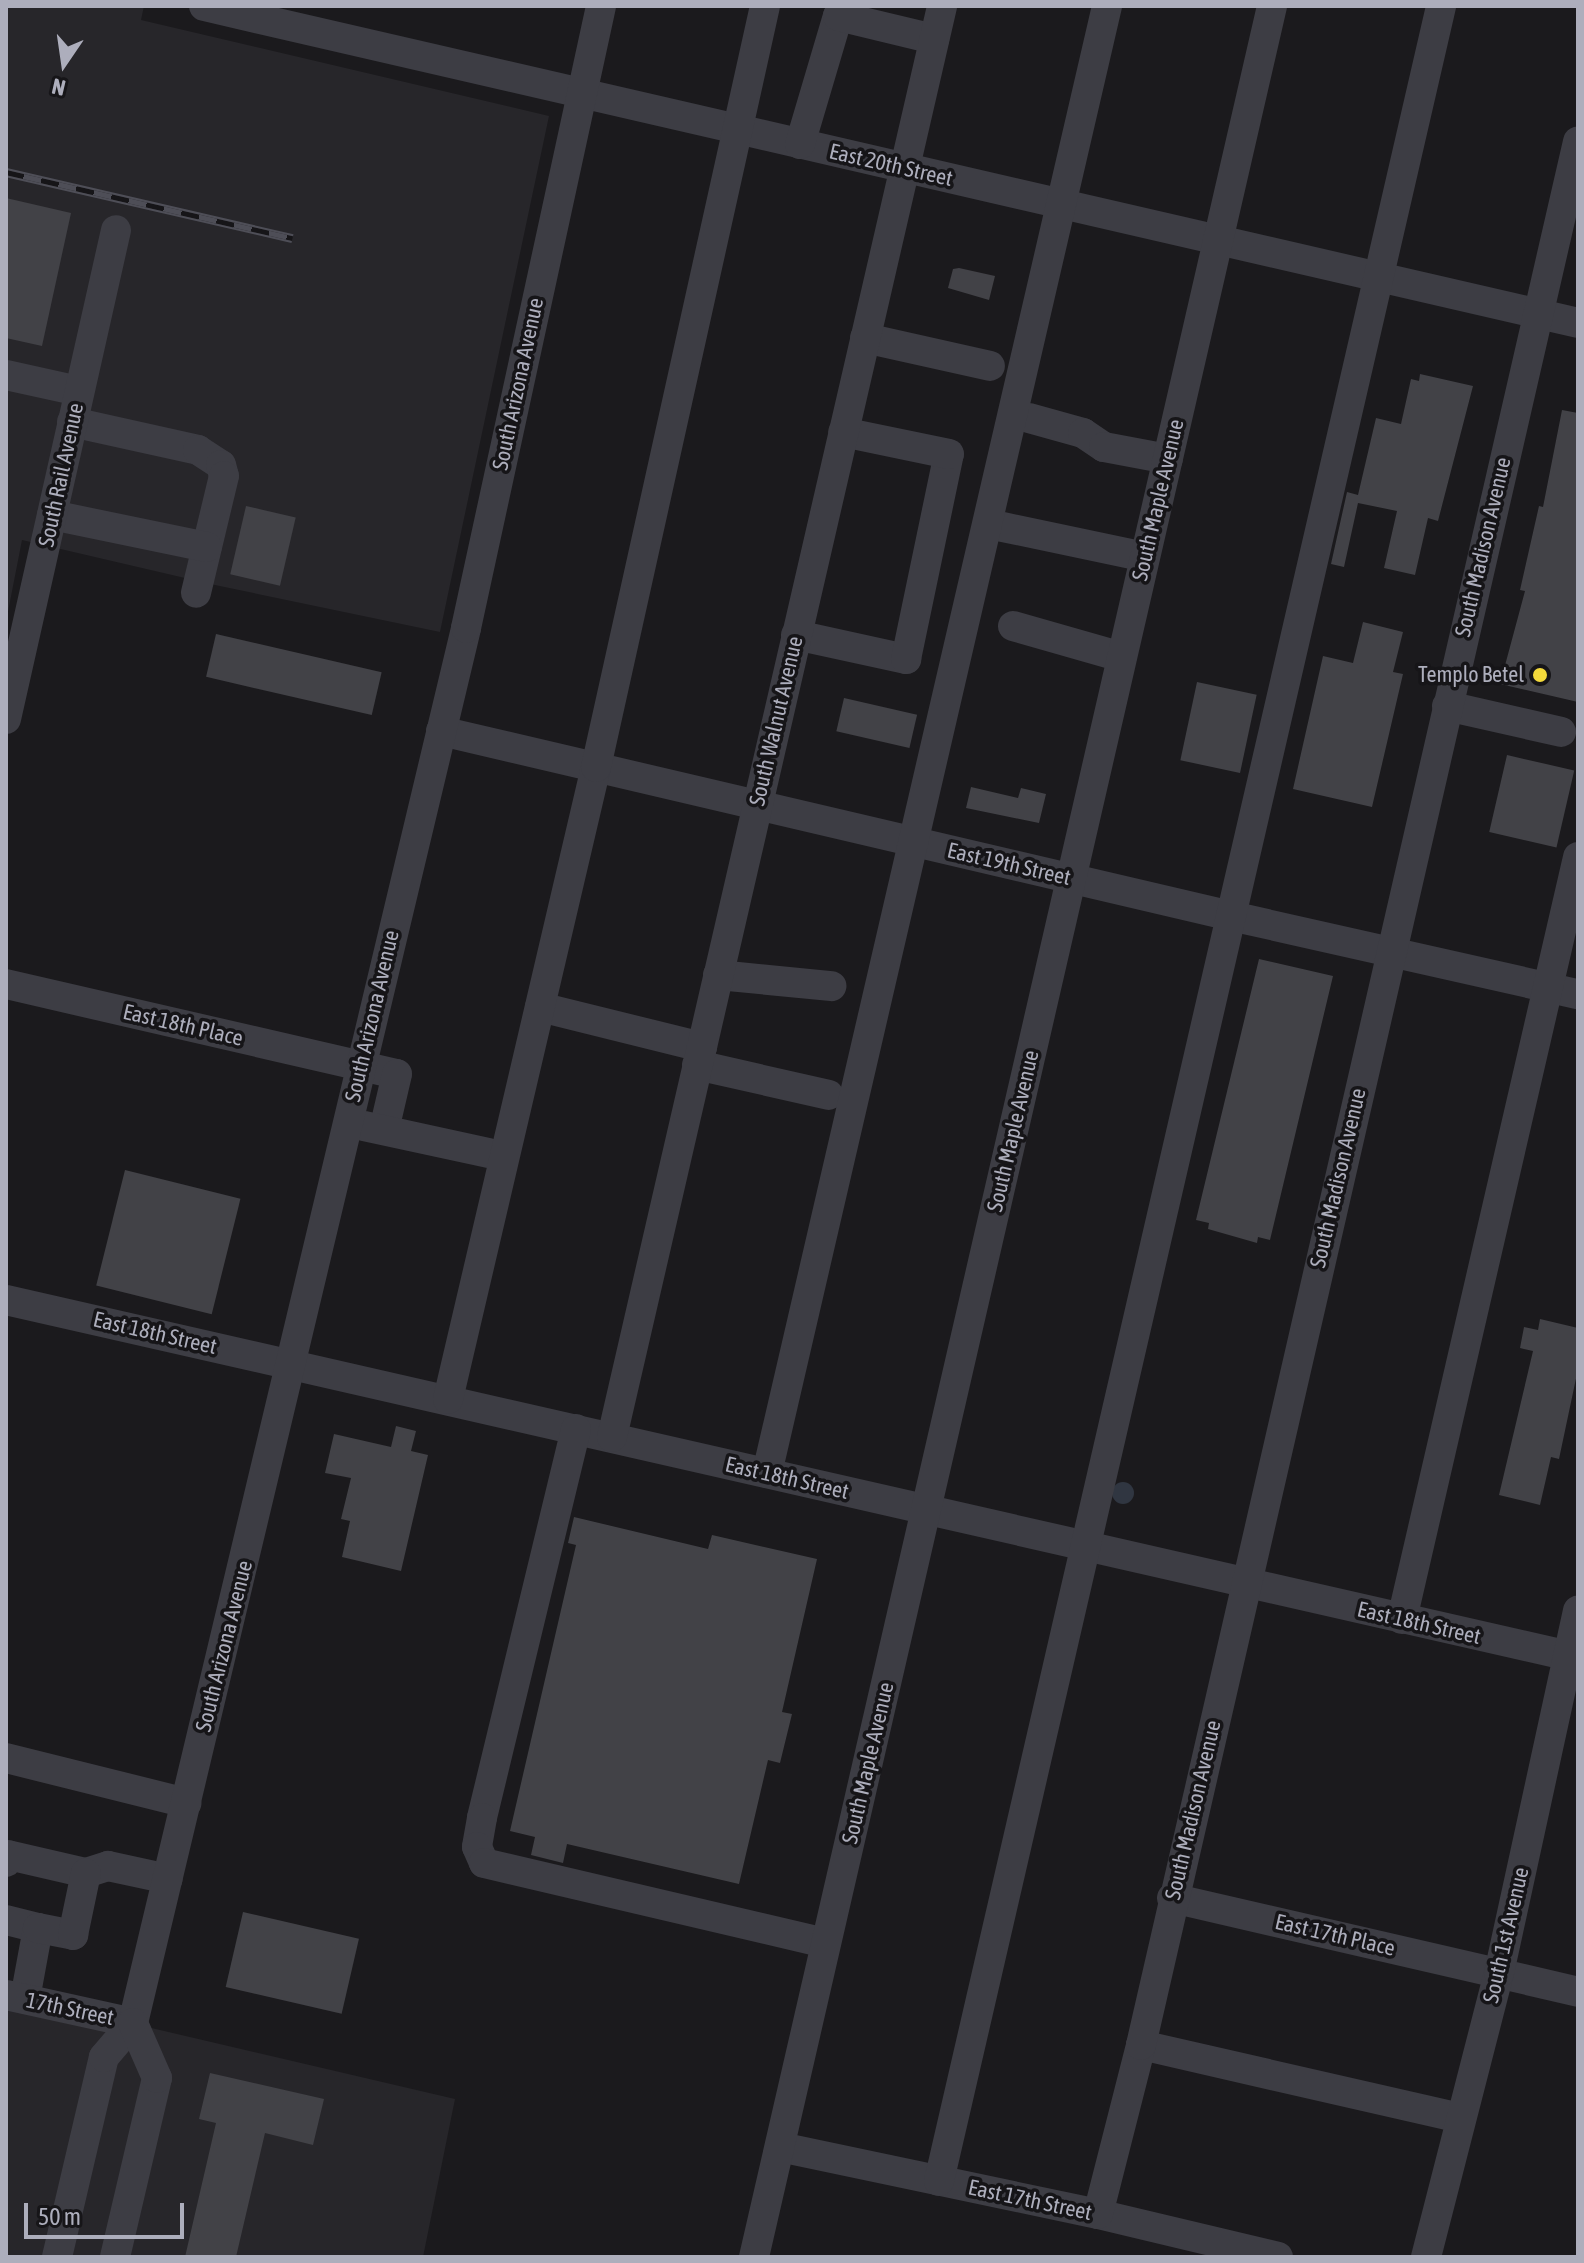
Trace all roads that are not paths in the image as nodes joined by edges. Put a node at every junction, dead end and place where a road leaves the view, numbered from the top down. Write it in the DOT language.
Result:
graph roads {
  1 [pos="204,6"];
  2 [pos="601,6"];
  3 [pos="765,6"];
  4 [pos="942,6"];
  5 [pos="1107,6"];
  6 [pos="1272,6"];
  7 [pos="1441,6"];
  8 [pos="934,39"];
  9 [pos="581,91"];
  10 [pos="737,129"];
  11 [pos="1578,142"];
  12 [pos="800,144"];
  13 [pos="904,168"];
  14 [pos="1061,204"];
  15 [pos="116,230"];
  16 [pos="1218,240"];
  17 [pos="1378,277"];
  18 [pos="1537,314"];
  19 [pos="1578,323"];
  20 [pos="865,338"];
  21 [pos="990,366"];
  22 [pos="8,385"];
  23 [pos="79,391"];
  24 [pos="1029,418"];
  25 [pos="72,422"];
  26 [pos="843,432"];
  27 [pos="1168,459"];
  28 [pos="52,515"];
  29 [pos="998,526"];
  30 [pos="207,547"];
  31 [pos="1145,557"];
  32 [pos="196,593"];
  33 [pos="1013,626"];
  34 [pos="796,635"];
  35 [pos="1122,657"];
  36 [pos="1447,706"];
  37 [pos="6,719"];
  38 [pos="441,731"];
  39 [pos="1561,732"];
  40 [pos="596,767"];
  41 [pos="756,805"];
  42 [pos="913,842"];
  43 [pos="1578,857"];
  44 [pos="1071,879"];
  45 [pos="1231,916"];
  46 [pos="1390,952"];
  47 [pos="718,975"];
  48 [pos="6,984"];
  49 [pos="831,986"];
  50 [pos="1548,987"];
  51 [pos="1578,994"];
  52 [pos="540,1007"];
  53 [pos="700,1056"];
  54 [pos="359,1066"];
  55 [pos="829,1095"];
  56 [pos="346,1122"];
  57 [pos="384,1130"];
  58 [pos="489,1153"];
  59 [pos="6,1300"];
  60 [pos="293,1364"];
  61 [pos="448,1399"];
  62 [pos="576,1429"];
  63 [pos="612,1437"];
  64 [pos="767,1473"];
  65 [pos="926,1510"];
  66 [pos="1086,1547"];
  67 [pos="1245,1584"];
  68 [pos="1578,1611"];
  69 [pos="1402,1619"];
  70 [pos="1573,1657"];
  71 [pos="6,1758"];
  72 [pos="186,1803"];
  73 [pos="7,1856"];
  74 [pos="86,1873"];
  75 [pos="168,1879"];
  76 [pos="1172,1898"];
  77 [pos="6,1920"];
  78 [pos="38,1928"];
  79 [pos="826,1943"];
  80 [pos="1499,1973"];
  81 [pos="1578,1992"];
  82 [pos="16,1997"];
  83 [pos="133,2023"];
  84 [pos="1141,2045"];
  85 [pos="1461,2118"];
  86 [pos="780,2147"];
  87 [pos="939,2181"];
  88 [pos="1098,2214"];
  89 [pos="57,2257"];
  90 [pos="115,2257"];
  91 [pos="754,2257"];
  92 [pos="1278,2257"];
  93 [pos="1426,2257"];
  1 -- 9 [label="street, East 20th Street"];
  2 -- 9 [label="street, South Arizona Avenue"];
  3 -- 10 [label="street"];
  4 -- 8 [label="street, South Walnut Avenue"];
  5 -- 14 [label="street"];
  6 -- 16 [label="street, South Maple Avenue"];
  7 -- 17 [label="street"];
  8 -- 12 [label="street"];
  8 -- 13 [label="street, South Walnut Avenue"];
  9 -- 10 [label="street, East 20th Street"];
  9 -- 38 [label="street, South Arizona Avenue"];
  10 -- 12 [label="street, East 20th Street"];
  10 -- 40 [label="street"];
  11 -- 18 [label="street, South Madison Avenue"];
  12 -- 13 [label="street, East 20th Street"];
  13 -- 14 [label="street, East 20th Street"];
  13 -- 20 [label="street, South Walnut Avenue"];
  14 -- 16 [label="street, East 20th Street"];
  14 -- 42 [label="street"];
  15 -- 23 [label="street, South Rail Avenue"];
  16 -- 17 [label="street, East 20th Street"];
  16 -- 27 [label="street, South Maple Avenue"];
  17 -- 18 [label="street, East 20th Street"];
  17 -- 45 [label="street"];
  18 -- 19 [label="street, East 20th Street"];
  18 -- 36 [label="street, South Madison Avenue"];
  20 -- 21 [label="street"];
  20 -- 26 [label="street, South Walnut Avenue"];
  22 -- 23 [label="street"];
  23 -- 25 [label="street, South Rail Avenue"];
  24 -- 27 [label="street"];
  25 -- 28 [label="street, South Rail Avenue"];
  25 -- 30 [label="street"];
  26 -- 34 [label="street, South Walnut Avenue"];
  26 -- 34 [label="street"];
  27 -- 31 [label="street, South Maple Avenue"];
  28 -- 30 [label="street"];
  28 -- 37 [label="street, South Rail Avenue"];
  29 -- 31 [label="street"];
  30 -- 32 [label="street"];
  31 -- 35 [label="street, South Maple Avenue"];
  33 -- 35 [label="street"];
  34 -- 41 [label="street, South Walnut Avenue"];
  35 -- 44 [label="street, South Maple Avenue"];
  36 -- 39 [label="street"];
  36 -- 46 [label="street, South Madison Avenue"];
  38 -- 40 [label="street, East 19th Street"];
  38 -- 54 [label="street, South Arizona Avenue"];
  40 -- 41 [label="street, East 19th Street"];
  40 -- 52 [label="street"];
  41 -- 42 [label="street, East 19th Street"];
  41 -- 47 [label="street, South Walnut Avenue"];
  42 -- 44 [label="street, East 19th Street"];
  42 -- 64 [label="street"];
  43 -- 50 [label="street"];
  44 -- 45 [label="street, East 19th Street"];
  44 -- 65 [label="street, South Maple Avenue"];
  45 -- 46 [label="street, East 19th Street"];
  45 -- 66 [label="street"];
  46 -- 50 [label="street, East 19th Street"];
  46 -- 67 [label="street, South Madison Avenue"];
  47 -- 49 [label="street"];
  47 -- 53 [label="street, South Walnut Avenue"];
  48 -- 54 [label="street, East 18th Place"];
  50 -- 51 [label="street, East 19th Street"];
  50 -- 69 [label="street"];
  52 -- 53 [label="street"];
  52 -- 61 [label="street"];
  53 -- 55 [label="street"];
  53 -- 63 [label="street, South Walnut Avenue"];
  54 -- 56 [label="street, South Arizona Avenue"];
  54 -- 57 [label="street, East 18th Place"];
  56 -- 57 [label="street"];
  56 -- 60 [label="street, South Arizona Avenue"];
  57 -- 58 [label="street"];
  59 -- 60 [label="street, East 18th Street"];
  60 -- 61 [label="street, East 18th Street"];
  60 -- 72 [label="street, South Arizona Avenue"];
  61 -- 62 [label="street, East 18th Street"];
  62 -- 63 [label="street, East 18th Street"];
  62 -- 79 [label="street"];
  63 -- 64 [label="street, East 18th Street"];
  64 -- 65 [label="street, East 18th Street"];
  65 -- 66 [label="street, East 18th Street"];
  65 -- 79 [label="street, South Maple Avenue"];
  66 -- 67 [label="street, East 18th Street"];
  66 -- 87 [label="street"];
  67 -- 69 [label="street, East 18th Street"];
  67 -- 76 [label="street, South Madison Avenue"];
  68 -- 70 [label="street, South 1st Avenue"];
  69 -- 70 [label="street, East 18th Street"];
  70 -- 80 [label="street, South 1st Avenue"];
  71 -- 72 [label="street"];
  72 -- 75 [label="street, South Arizona Avenue"];
  73 -- 74 [label="street"];
  74 -- 75 [label="street"];
  74 -- 78 [label="street"];
  75 -- 83 [label="street, South Arizona Avenue"];
  76 -- 80 [label="street, East 17th Place"];
  76 -- 84 [label="street, South Madison Avenue"];
  77 -- 78 [label="street"];
  78 -- 82 [label="street"];
  79 -- 86 [label="street, South Maple Avenue"];
  80 -- 81 [label="street, East 17th Place"];
  80 -- 85 [label="street, South 1st Avenue"];
  82 -- 83 [label="street, 17th Street"];
  83 -- 89 [label="street, South Arizona Avenue"];
  83 -- 90 [label="street"];
  84 -- 85 [label="street"];
  84 -- 88 [label="street, South Madison Avenue"];
  85 -- 93 [label="street, South 1st Avenue"];
  86 -- 87 [label="street, East 17th Street"];
  86 -- 91 [label="street, South Maple Avenue"];
  87 -- 88 [label="street, East 17th Street"];
  88 -- 92 [label="street, East 17th Street"];
}
